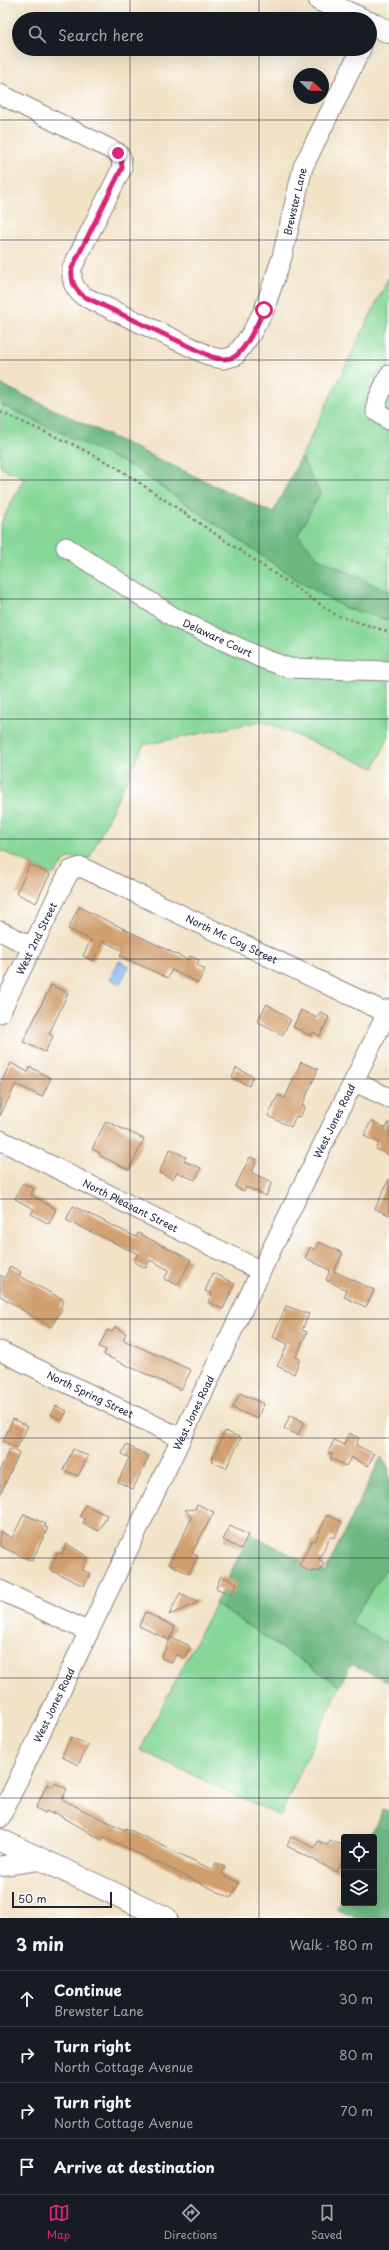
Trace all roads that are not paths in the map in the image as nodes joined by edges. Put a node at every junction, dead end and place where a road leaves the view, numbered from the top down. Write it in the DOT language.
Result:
graph roads {
  1 [pos="320,0"];
  2 [pos="344,12"];
  3 [pos="358,56"];
  4 [pos="0,94"];
  5 [pos="389,375"];
  6 [pos="383,416"];
  7 [pos="66,547"];
  8 [pos="389,671"];
  9 [pos="76,868"];
  10 [pos="0,931"];
  11 [pos="32,947"];
  12 [pos="388,1011"];
  13 [pos="0,1013"];
  14 [pos="355,1082"];
  15 [pos="389,1098"];
  16 [pos="0,1140"];
  17 [pos="261,1271"];
  18 [pos="0,1351"];
  19 [pos="181,1438"];
  20 [pos="0,1590"];
  21 [pos="89,1632"];
  22 [pos="0,1818"];
  23 [pos="0,1840"];
  24 [pos="42,1860"];
  25 [pos="0,1866"];
  26 [pos="166,1918"];
  1 -- 2 [label="main road"];
  3 -- 4 [label="street, Brewster Lane"];
  5 -- 6 [label="street"];
  7 -- 8 [label="street, Delaware Court"];
  9 -- 11 [label="street, West 2nd Street"];
  9 -- 12 [label="street, North Mc Coy Street"];
  10 -- 11 [label="street"];
  11 -- 13 [label="street, West 2nd Street"];
  12 -- 14 [label="street, West Jones Road"];
  14 -- 15 [label="street"];
  14 -- 17 [label="street, West Jones Road"];
  16 -- 17 [label="street, North Pleasant Street"];
  17 -- 19 [label="street, West Jones Road"];
  18 -- 19 [label="street, North Spring Street"];
  19 -- 21 [label="street, West Jones Road"];
  20 -- 21 [label="street"];
  21 -- 22 [label="street, West Jones Road"];
  23 -- 24 [label="main road"];
  24 -- 25 [label="street"];
  24 -- 26 [label="main road"];
}
